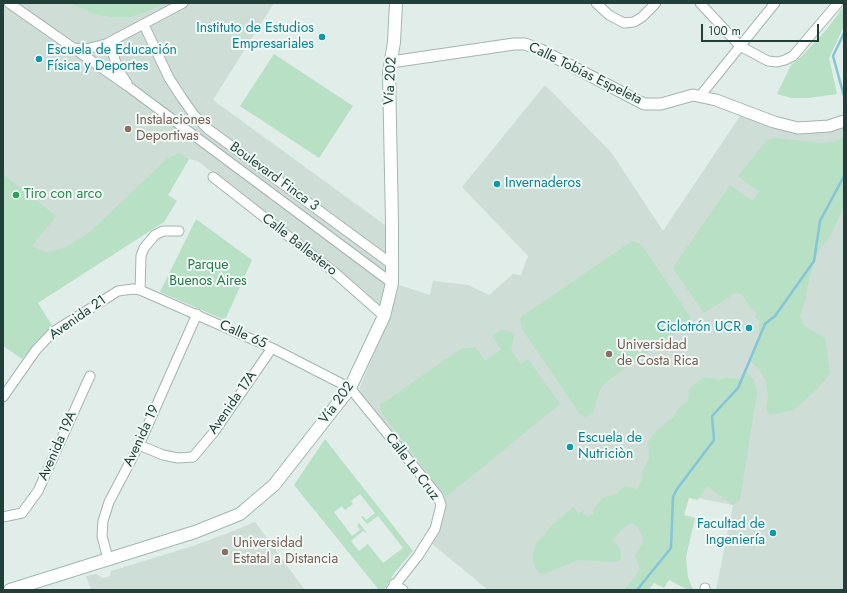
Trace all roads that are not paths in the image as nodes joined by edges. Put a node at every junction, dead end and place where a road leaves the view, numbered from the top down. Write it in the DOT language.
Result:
graph roads {
  1 [pos="9,3"];
  2 [pos="183,3"];
  3 [pos="396,3"];
  4 [pos="596,3"];
  5 [pos="656,3"];
  6 [pos="700,3"];
  7 [pos="775,3"];
  8 [pos="838,3"];
  9 [pos="144,25"];
  10 [pos="108,43"];
  11 [pos="740,46"];
  12 [pos="72,47"];
  13 [pos="391,62"];
  14 [pos="132,90"];
  15 [pos="700,96"];
  16 [pos="844,121"];
  17 [pos="213,177"];
  18 [pos="179,231"];
  19 [pos="393,265"];
  20 [pos="392,283"];
  21 [pos="137,289"];
  22 [pos="197,314"];
  23 [pos="384,316"];
  24 [pos="272,348"];
  25 [pos="90,376"];
  26 [pos="350,388"];
  27 [pos="3,398"];
  28 [pos="139,445"];
  29 [pos="3,517"];
  30 [pos="108,560"];
  31 [pos="392,587"];
  32 [pos="10,590"];
  33 [pos="403,590"];
  1 -- 12 [label="street, Boulevard Finca 3"];
  2 -- 9 [label="street"];
  3 -- 13 [label="main road, Vía 202"];
  4 -- 5 [label="street"];
  6 -- 11 [label="street"];
  7 -- 11 [label="street"];
  8 -- 11 [label="street"];
  9 -- 10 [label="street"];
  9 -- 19 [label="street, Boulevard Finca 3"];
  10 -- 12 [label="street"];
  10 -- 14 [label="street, Boulevard Finca 3"];
  11 -- 15 [label="street"];
  12 -- 14 [label="street, Boulevard Finca 3"];
  13 -- 15 [label="street, Calle Tobías Espeleta"];
  13 -- 19 [label="main road, Vía 202"];
  14 -- 20 [label="street, Boulevard Finca 3"];
  15 -- 16 [label="street, Calle Tobías Espeleta"];
  17 -- 23 [label="street, Calle Ballestero"];
  18 -- 21 [label="street"];
  19 -- 20 [label="main road, Vía 202"];
  20 -- 23 [label="main road, Vía 202"];
  21 -- 22 [label="street, Calle 65"];
  21 -- 27 [label="street, Avenida 21"];
  22 -- 24 [label="street, Calle 65"];
  22 -- 28 [label="street, Avenida 19"];
  23 -- 26 [label="main road, Vía 202"];
  24 -- 26 [label="street, Calle 65"];
  24 -- 28 [label="street, Avenida 17A"];
  25 -- 29 [label="street, Avenida 19A"];
  26 -- 30 [label="main road, Vía 202"];
  26 -- 31 [label="street, Calle La Cruz"];
  28 -- 30 [label="street, Avenida 19"];
  30 -- 32 [label="main road, Vía 202"];
  31 -- 33 [label="street"];
}
